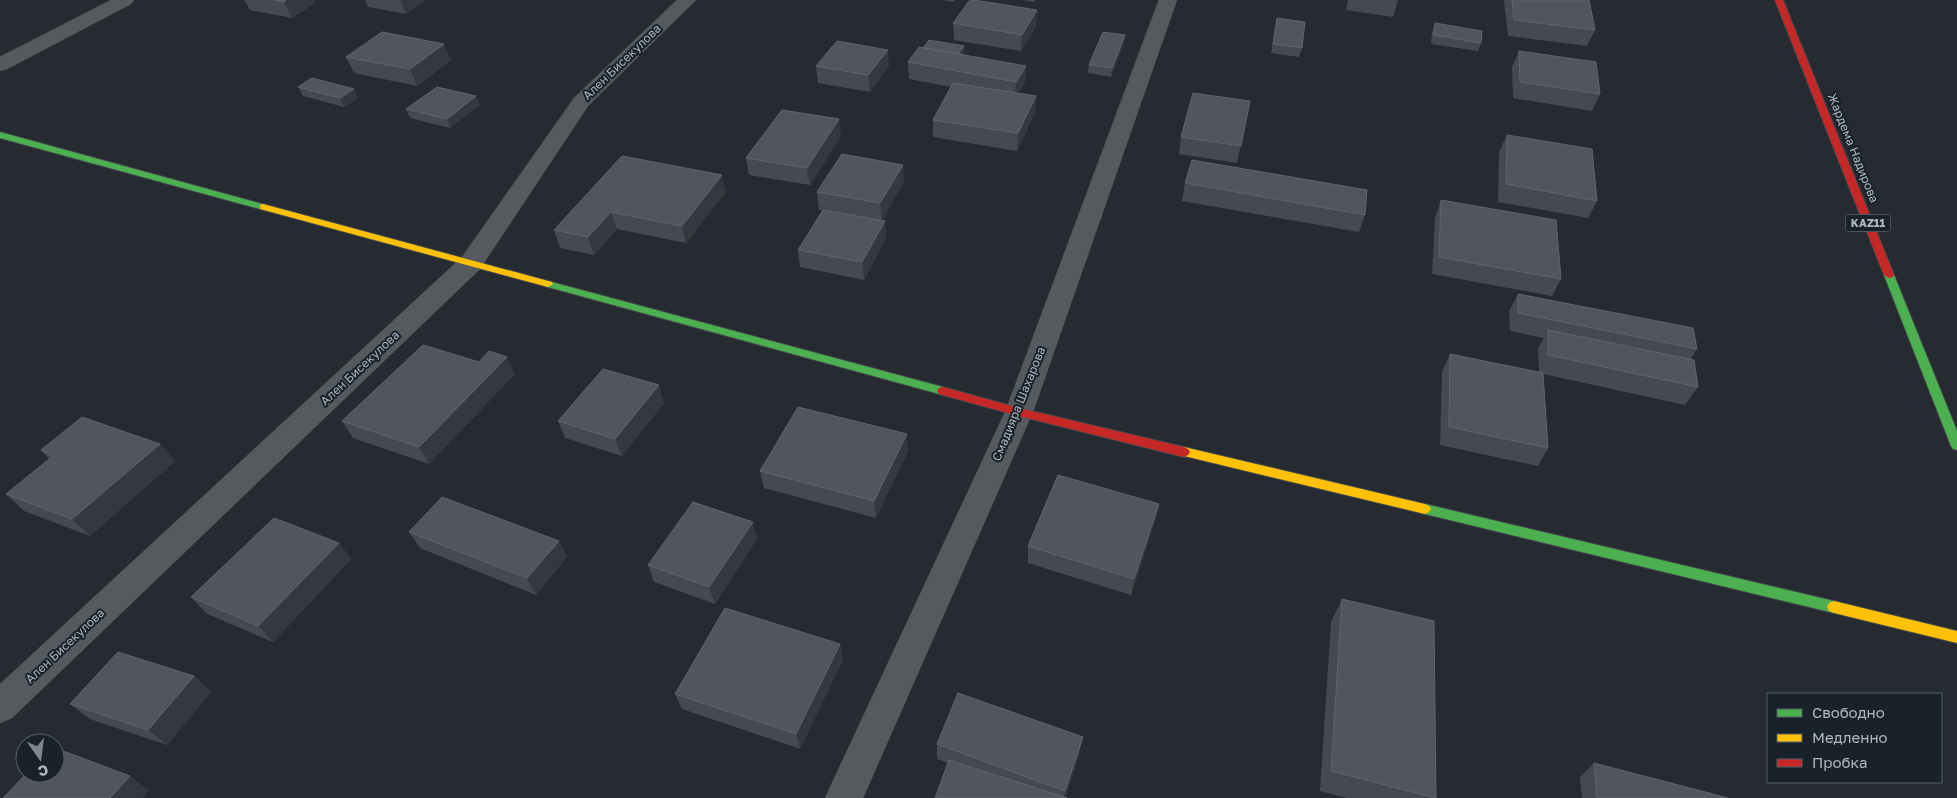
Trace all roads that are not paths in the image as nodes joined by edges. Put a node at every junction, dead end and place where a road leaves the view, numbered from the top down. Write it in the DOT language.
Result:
graph roads {
  1 [pos="125,0"];
  2 [pos="686,0"];
  3 [pos="1168,0"];
  4 [pos="1779,0"];
  5 [pos="0,65"];
  6 [pos="0,135"];
  7 [pos="471,263"];
  8 [pos="1019,412"];
  9 [pos="1957,446"];
  10 [pos="1957,638"];
  11 [pos="0,707"];
  12 [pos="844,798"];
  1 -- 5 [label="street"];
  2 -- 7 [label="street, Ален Бисекулова"];
  3 -- 8 [label="street, Смадияра Шахарова"];
  4 -- 9 [label="main road, Жардема Надирова / KAZ11"];
  6 -- 7 [label="main road"];
  7 -- 8 [label="main road"];
  7 -- 11 [label="street, Ален Бисекулова"];
  8 -- 10 [label="main road"];
  8 -- 12 [label="street, Смадияра Шахарова"];
}
